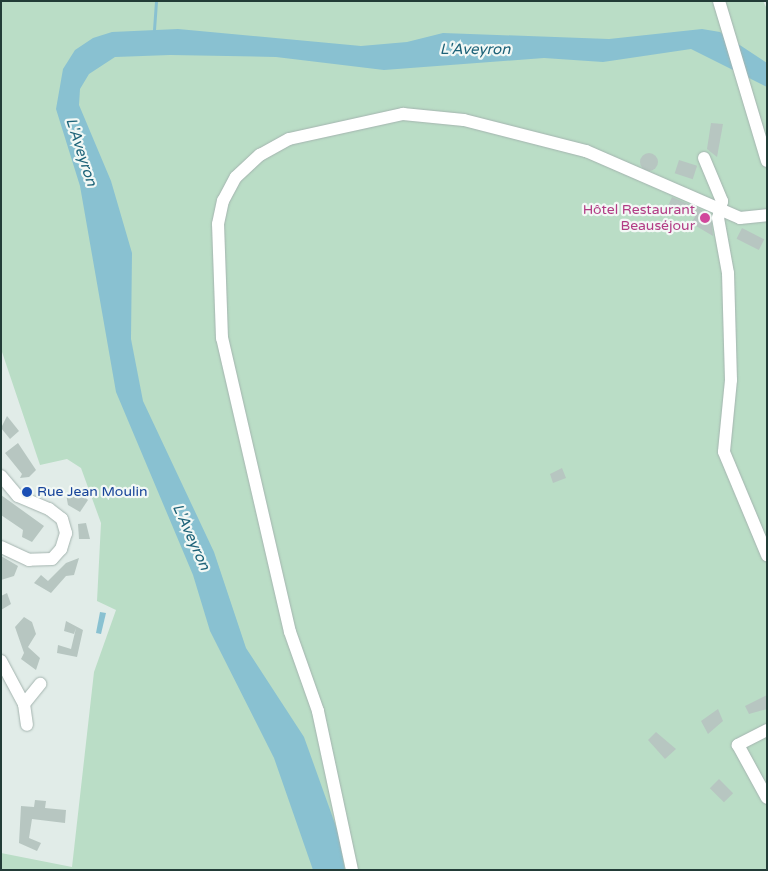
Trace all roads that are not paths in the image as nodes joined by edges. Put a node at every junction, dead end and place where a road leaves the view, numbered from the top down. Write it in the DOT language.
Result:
graph roads {
  1 [pos="721,6"];
  2 [pos="704,158"];
  3 [pos="767,161"];
  4 [pos="721,209"];
  5 [pos="767,215"];
  6 [pos="1,476"];
  7 [pos="1,547"];
  8 [pos="767,555"];
  9 [pos="1,661"];
  10 [pos="40,684"];
  11 [pos="24,704"];
  12 [pos="27,725"];
  13 [pos="767,730"];
  14 [pos="767,798"];
  15 [pos="352,870"];
  1 -- 3 [label="street"];
  2 -- 4 [label="street"];
  4 -- 5 [label="street"];
  4 -- 8 [label="street"];
  4 -- 15 [label="street"];
  6 -- 7 [label="street"];
  9 -- 11 [label="street"];
  10 -- 11 [label="street"];
  11 -- 12 [label="street"];
  13 -- 14 [label="street"];
}
